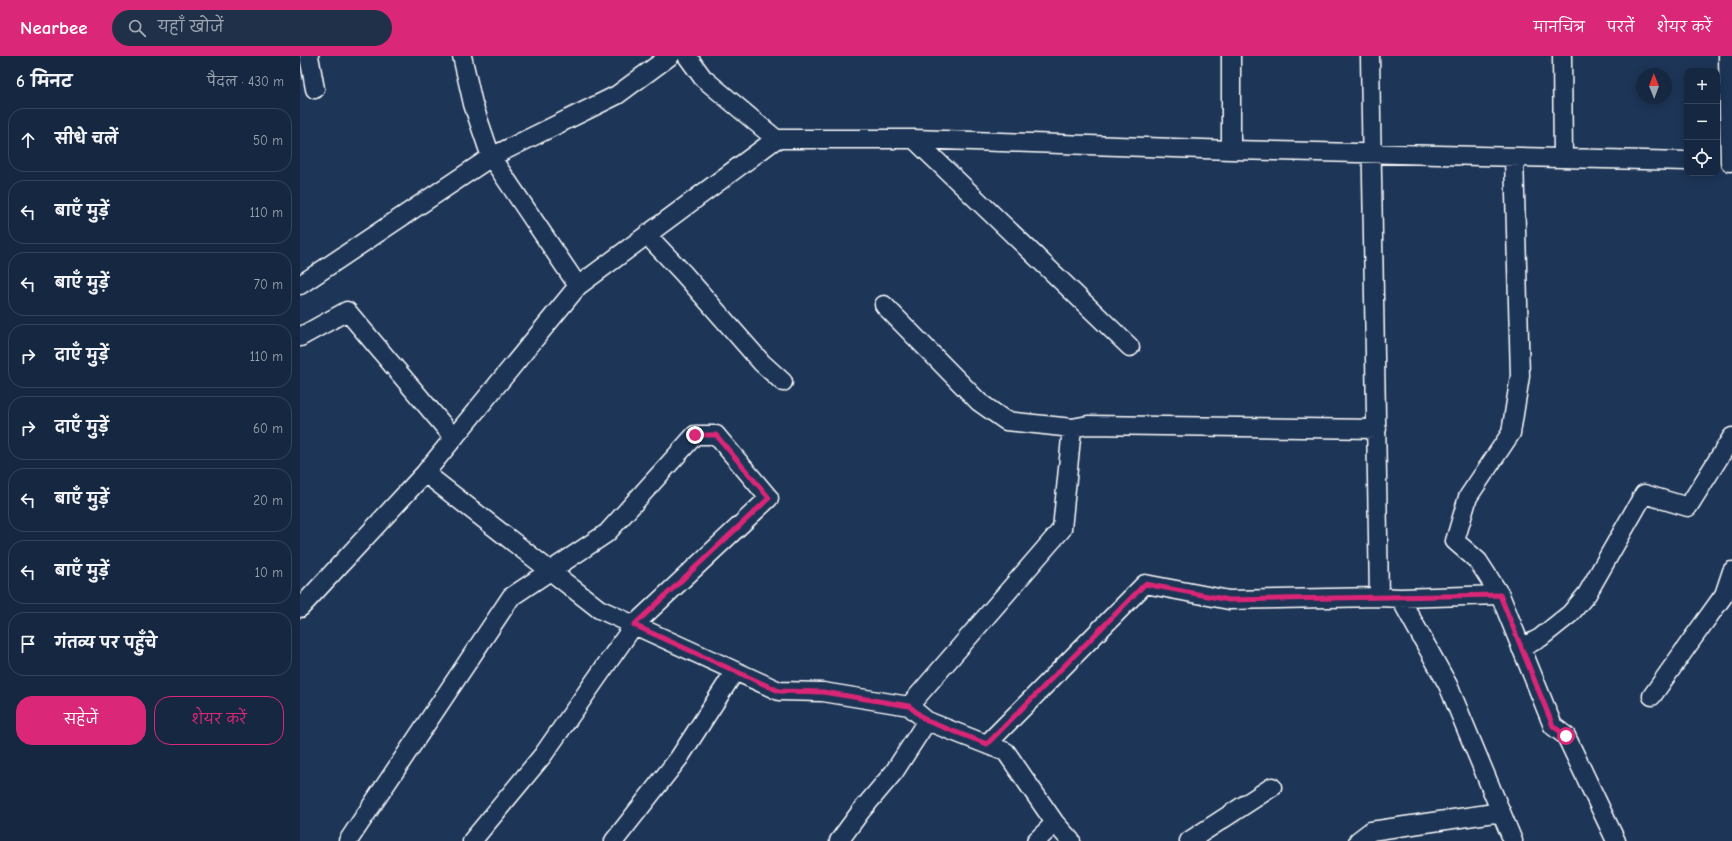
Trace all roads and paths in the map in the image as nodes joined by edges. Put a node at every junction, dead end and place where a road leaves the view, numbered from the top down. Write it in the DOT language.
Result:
graph roads {
  1 [pos="309,56"];
  2 [pos="462,56"];
  3 [pos="670,56"];
  4 [pos="687,56"];
  5 [pos="1230,56"];
  6 [pos="1370,56"];
  7 [pos="1562,56"];
  8 [pos="1728,56"];
  9 [pos="315,90"];
  10 [pos="914,138"];
  11 [pos="776,139"];
  12 [pos="1231,150"];
  13 [pos="1372,153"];
  14 [pos="491,157"];
  15 [pos="1514,157"];
  16 [pos="1563,158"];
  17 [pos="1684,161"];
  18 [pos="1726,162"];
  19 [pos="646,235"];
  20 [pos="300,285"];
  21 [pos="578,286"];
  22 [pos="884,305"];
  23 [pos="300,337"];
  24 [pos="1130,347"];
  25 [pos="783,382"];
  26 [pos="1072,428"];
  27 [pos="1377,429"];
  28 [pos="1732,437"];
  29 [pos="454,438"];
  30 [pos="425,473"];
  31 [pos="550,571"];
  32 [pos="1732,571"];
  33 [pos="1500,595"];
  34 [pos="1379,597"];
  35 [pos="1400,598"];
  36 [pos="300,608"];
  37 [pos="634,625"];
  38 [pos="1521,648"];
  39 [pos="735,671"];
  40 [pos="1652,696"];
  41 [pos="909,706"];
  42 [pos="927,721"];
  43 [pos="987,744"];
  44 [pos="1272,787"];
  45 [pos="1501,812"];
  46 [pos="1056,823"];
  47 [pos="348,841"];
  48 [pos="472,841"];
  49 [pos="614,841"];
  50 [pos="839,841"];
  51 [pos="1036,841"];
  52 [pos="1071,841"];
  53 [pos="1189,841"];
  54 [pos="1358,841"];
  55 [pos="1513,841"];
  56 [pos="1616,841"];
  1 -- 9 [label="street"];
  2 -- 14 [label="street"];
  3 -- 14 [label="street"];
  4 -- 11 [label="street"];
  5 -- 12 [label="street"];
  6 -- 13 [label="street"];
  7 -- 16 [label="street"];
  8 -- 18 [label="street"];
  10 -- 11 [label="street"];
  10 -- 12 [label="street"];
  10 -- 24 [label="street"];
  11 -- 19 [label="street"];
  12 -- 13 [label="street"];
  13 -- 15 [label="street"];
  13 -- 27 [label="street"];
  14 -- 20 [label="street"];
  14 -- 21 [label="street"];
  15 -- 16 [label="street"];
  15 -- 33 [label="street"];
  16 -- 17 [label="street"];
  19 -- 21 [label="street"];
  19 -- 25 [label="street"];
  21 -- 29 [label="street"];
  22 -- 26 [label="street"];
  23 -- 29 [label="street"];
  26 -- 27 [label="street"];
  26 -- 41 [label="street"];
  27 -- 34 [label="street"];
  28 -- 38 [label="street"];
  29 -- 30 [label="street"];
  30 -- 31 [label="street"];
  30 -- 36 [label="street"];
  31 -- 37 [label="street"];
  31 -- 37 [label="street"];
  31 -- 47 [label="street"];
  32 -- 40 [label="street"];
  33 -- 35 [label="street"];
  33 -- 38 [label="street"];
  34 -- 35 [label="street"];
  34 -- 43 [label="street"];
  35 -- 45 [label="street"];
  37 -- 39 [label="street"];
  37 -- 48 [label="street"];
  38 -- 56 [label="street"];
  39 -- 41 [label="street"];
  39 -- 49 [label="street"];
  41 -- 42 [label="street"];
  42 -- 43 [label="street"];
  42 -- 50 [label="street"];
  43 -- 46 [label="street"];
  44 -- 53 [label="street"];
  45 -- 54 [label="street"];
  45 -- 55 [label="street"];
  46 -- 51 [label="street"];
  46 -- 52 [label="street"];
}
